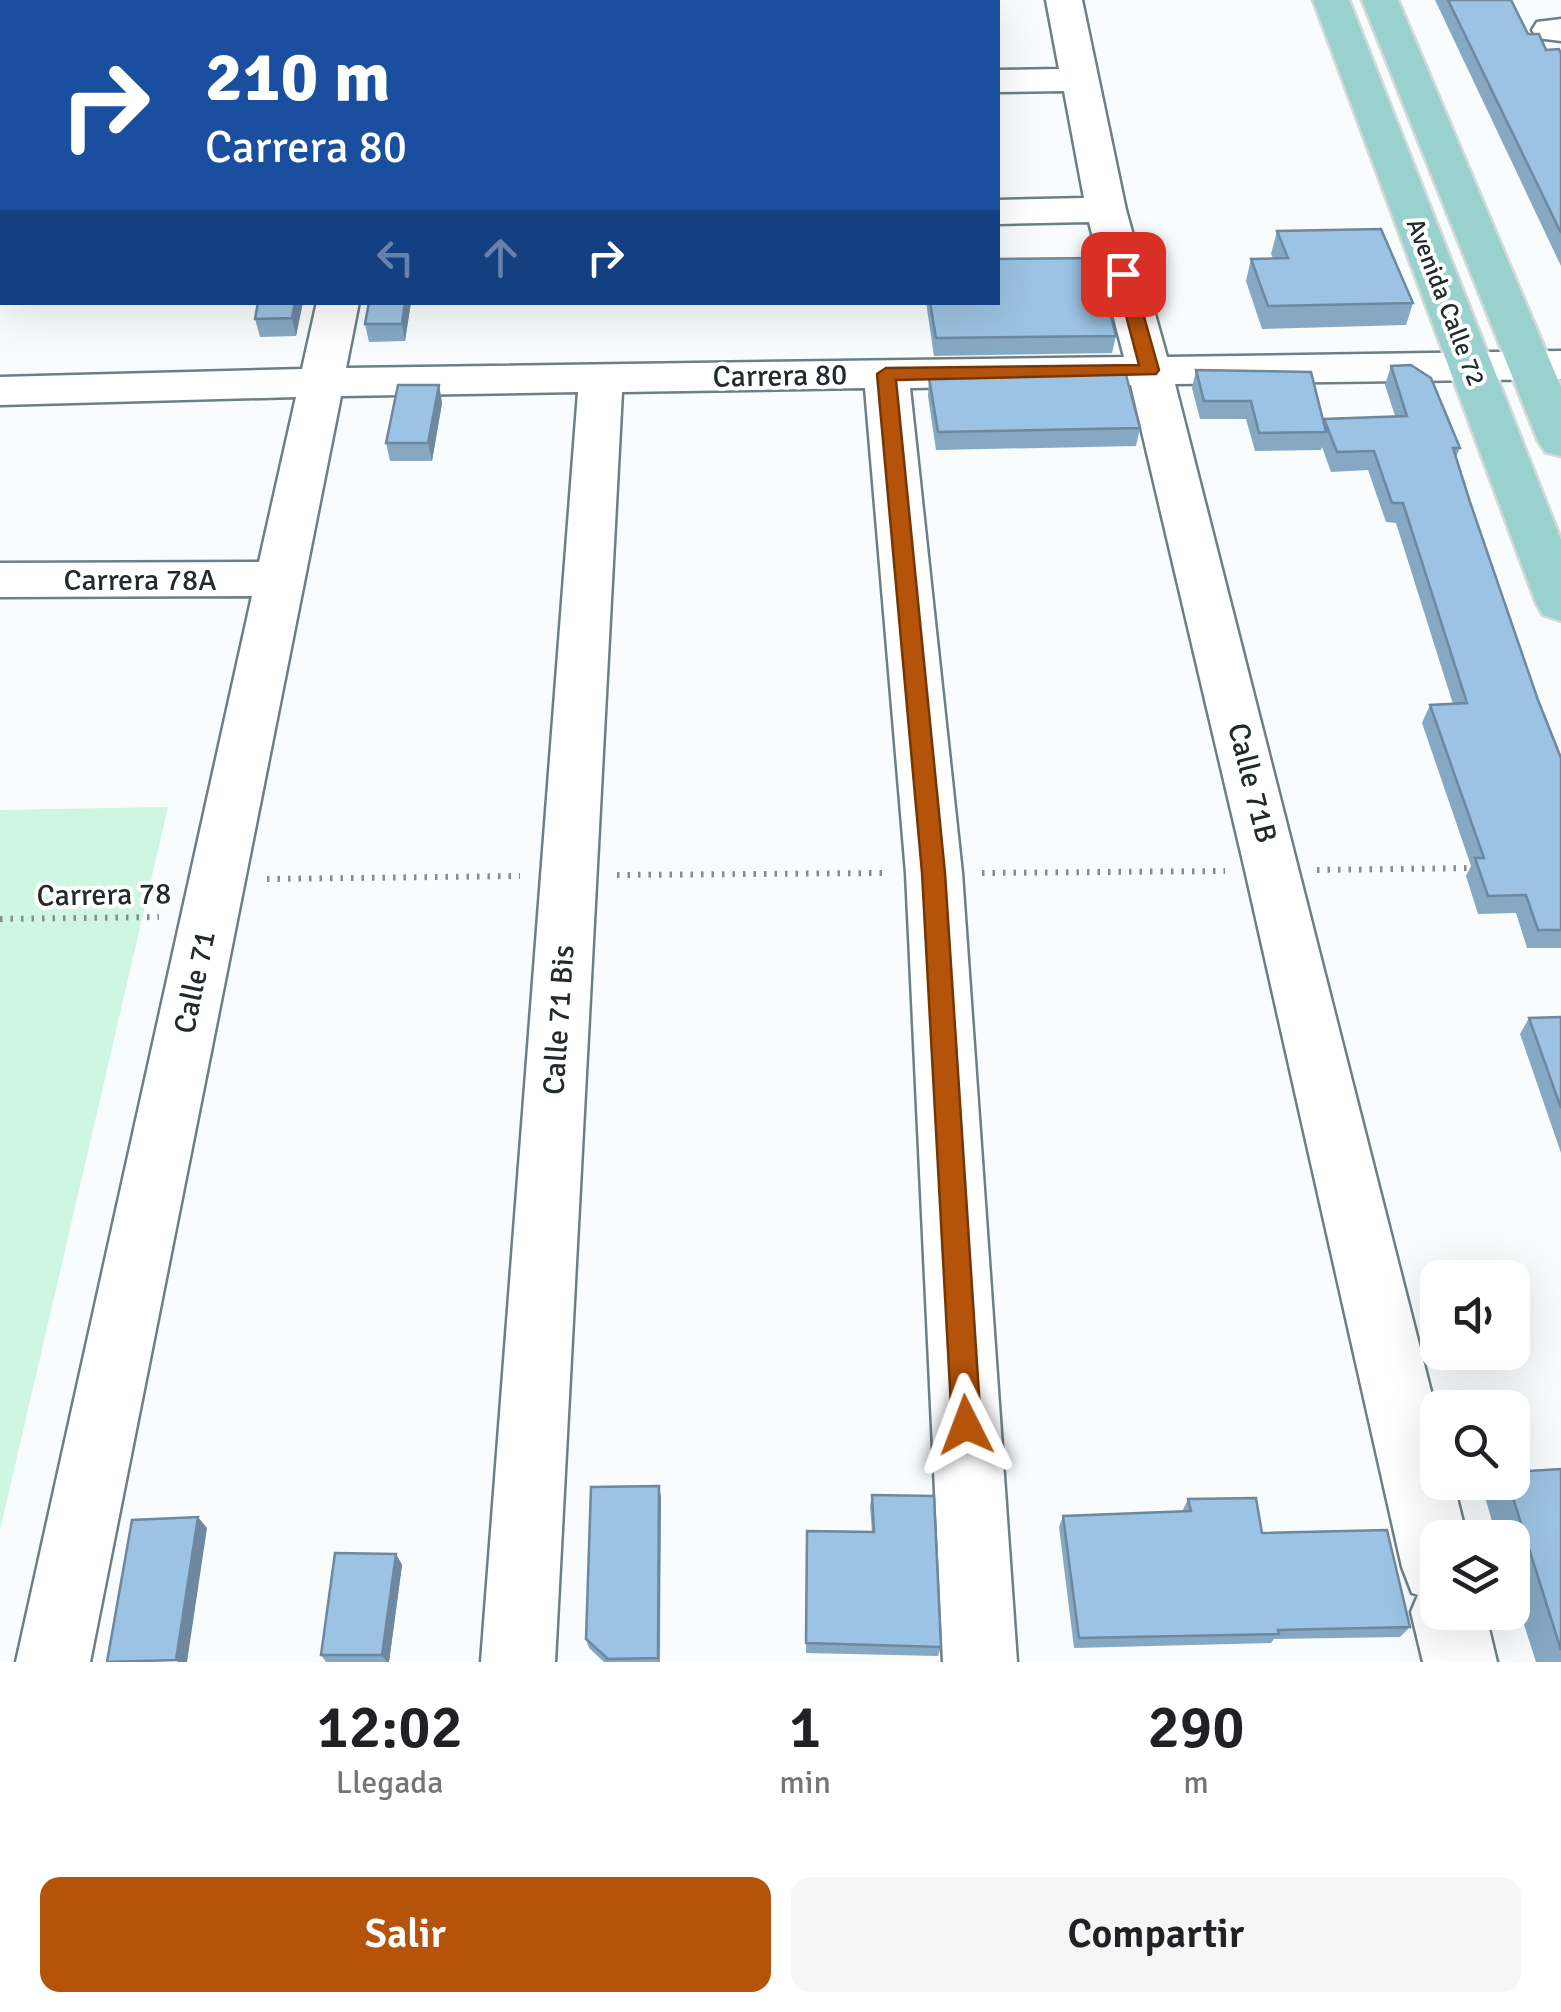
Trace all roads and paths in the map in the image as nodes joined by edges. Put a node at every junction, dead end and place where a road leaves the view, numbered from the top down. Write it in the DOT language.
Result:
graph roads {
  1 [pos="1064,0"];
  2 [pos="1331,0"];
  3 [pos="1380,0"];
  4 [pos="1082,80"];
  5 [pos="1000,82"];
  6 [pos="1106,210"];
  7 [pos="1000,212"];
  8 [pos="337,305"];
  9 [pos="1546,365"];
  10 [pos="1470,366"];
  11 [pos="1150,370"];
  12 [pos="886,374"];
  13 [pos="601,378"];
  14 [pos="321,382"];
  15 [pos="0,391"];
  16 [pos="1561,441"];
  17 [pos="0,580"];
  18 [pos="279,580"];
  19 [pos="1561,604"];
  20 [pos="209,916"];
  21 [pos="0,919"];
  22 [pos="1427,1520"];
  23 [pos="1452,1630"];
  24 [pos="53,1662"];
  25 [pos="518,1662"];
  26 [pos="980,1662"];
  27 [pos="1460,1662"];
  1 -- 4 [label="street, Calle 71B"];
  2 -- 10 [label="main road, Avenida Calle 72"];
  3 -- 9 [label="main road, Avenida Calle 72"];
  4 -- 5 [label="street"];
  4 -- 6 [label="street, Calle 71B"];
  6 -- 7 [label="street"];
  6 -- 11 [label="street, Calle 71B"];
  8 -- 14 [label="street, Calle 71"];
  9 -- 10 [label="street, Carrera 80"];
  9 -- 16 [label="main road, Avenida Calle 72"];
  10 -- 11 [label="street, Carrera 80"];
  10 -- 19 [label="main road, Avenida Calle 72"];
  11 -- 12 [label="street, Carrera 80"];
  11 -- 22 [label="street, Calle 71B"];
  12 -- 13 [label="street, Carrera 80"];
  12 -- 26 [label="street"];
  13 -- 14 [label="street, Carrera 80"];
  13 -- 25 [label="street, Calle 71 Bis"];
  14 -- 15 [label="street, Carrera 80"];
  14 -- 18 [label="street, Calle 71"];
  17 -- 18 [label="street, Carrera 78A"];
  18 -- 20 [label="street, Calle 71"];
  20 -- 21 [label="path, Carrera 78"];
  20 -- 24 [label="street, Calle 71"];
  23 -- 27 [label="street"];
}
